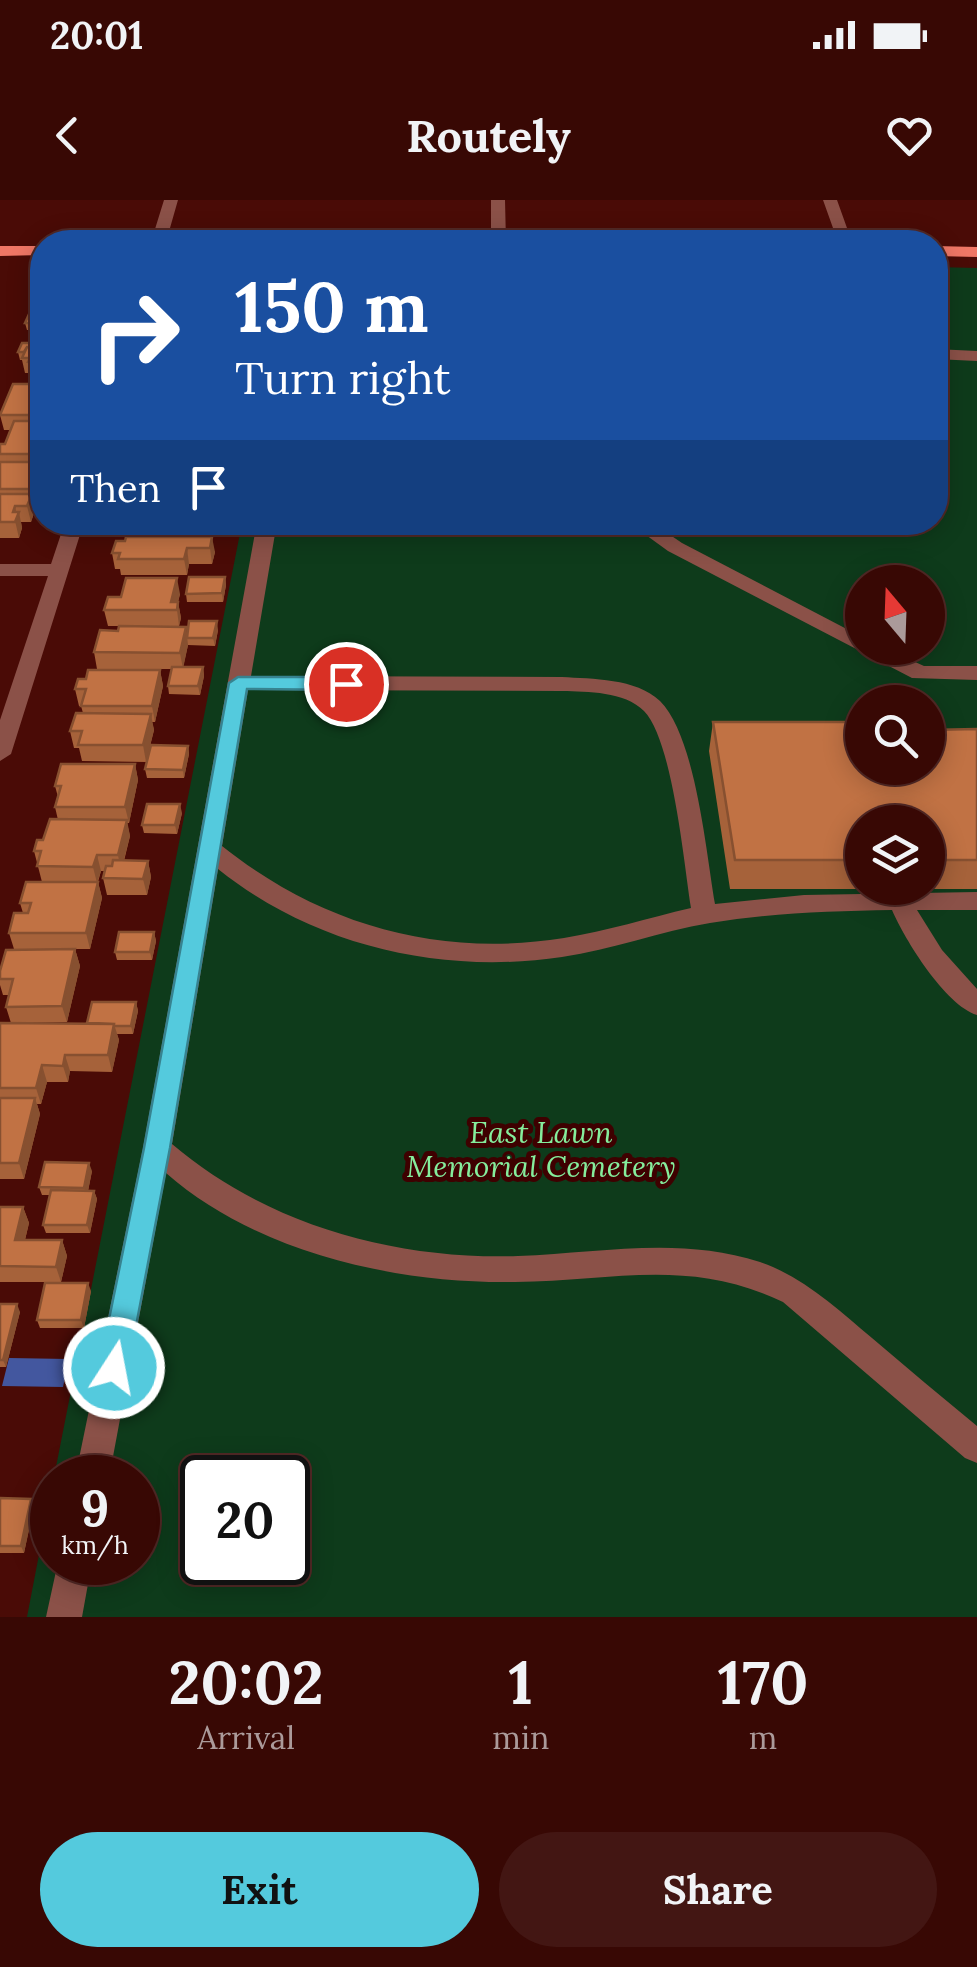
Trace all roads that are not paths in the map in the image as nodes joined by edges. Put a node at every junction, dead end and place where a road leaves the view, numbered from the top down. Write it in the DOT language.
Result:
graph roads {
  1 [pos="172,200"];
  2 [pos="498,200"];
  3 [pos="830,200"];
  4 [pos="162,230"];
  5 [pos="499,230"];
  6 [pos="840,230"];
  7 [pos="0,251"];
  8 [pos="30,251"];
  9 [pos="948,251"];
  10 [pos="977,252"];
  11 [pos="948,355"];
  12 [pos="977,356"];
  13 [pos="72,535"];
  14 [pos="265,535"];
  15 [pos="657,535"];
  16 [pos="0,570"];
  17 [pos="60,570"];
  18 [pos="845,636"];
  19 [pos="904,665"];
  20 [pos="977,672"];
  21 [pos="238,683"];
  22 [pos="0,754"];
  23 [pos="207,848"];
  24 [pos="945,901"];
  25 [pos="977,901"];
  26 [pos="845,902"];
  27 [pos="902,905"];
  28 [pos="704,914"];
  29 [pos="977,1005"];
  30 [pos="157,1148"];
  31 [pos="977,1447"];
  32 [pos="97,1455"];
  33 [pos="70,1585"];
  34 [pos="64,1617"];
  1 -- 4 [label="street"];
  2 -- 5 [label="street"];
  3 -- 6 [label="street"];
  7 -- 8 [label="main road"];
  9 -- 10 [label="main road"];
  11 -- 12 [label="street"];
  13 -- 17 [label="street"];
  14 -- 21 [label="street"];
  15 -- 18 [label="street"];
  16 -- 17 [label="street"];
  17 -- 22 [label="street"];
  19 -- 20 [label="street"];
  21 -- 23 [label="street"];
  21 -- 28 [label="street"];
  23 -- 28 [label="street"];
  23 -- 30 [label="street"];
  24 -- 25 [label="street"];
  26 -- 28 [label="street"];
  27 -- 29 [label="street"];
  30 -- 31 [label="street"];
  30 -- 32 [label="street"];
  33 -- 34 [label="street"];
}
